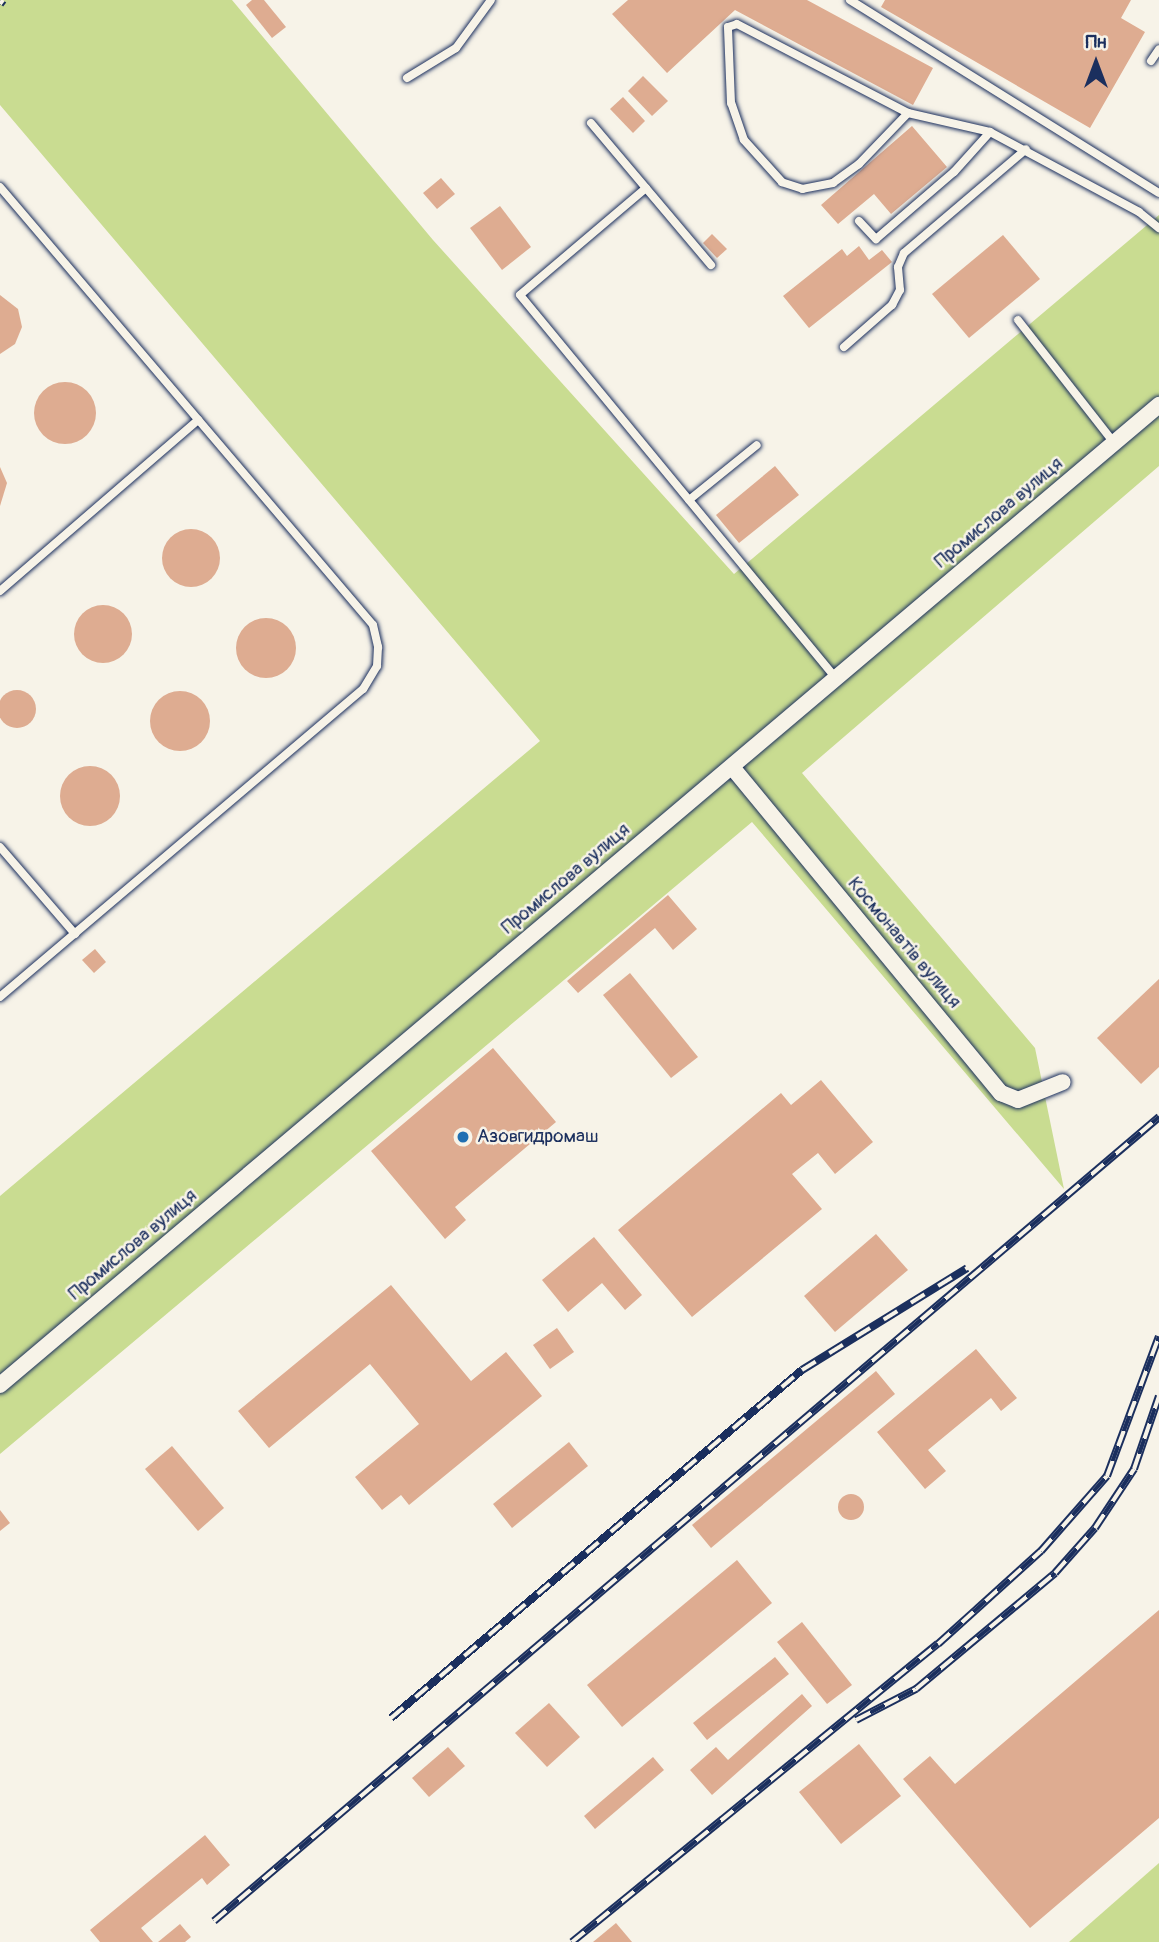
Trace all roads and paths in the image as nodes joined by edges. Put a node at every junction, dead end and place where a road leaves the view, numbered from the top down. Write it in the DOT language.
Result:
graph roads {
  1 [pos="491,0"];
  2 [pos="850,0"];
  3 [pos="1159,48"];
  4 [pos="1151,61"];
  5 [pos="407,78"];
  6 [pos="908,113"];
  7 [pos="591,123"];
  8 [pos="990,132"];
  9 [pos="1026,149"];
  10 [pos="646,188"];
  11 [pos="2,192"];
  12 [pos="1159,193"];
  13 [pos="859,221"];
  14 [pos="1159,228"];
  15 [pos="711,265"];
  16 [pos="1018,320"];
  17 [pos="844,347"];
  18 [pos="1159,405"];
  19 [pos="198,419"];
  20 [pos="1114,443"];
  21 [pos="757,445"];
  22 [pos="689,500"];
  23 [pos="0,591"];
  24 [pos="836,678"];
  25 [pos="732,767"];
  26 [pos="0,847"];
  27 [pos="75,934"];
  28 [pos="0,997"];
  29 [pos="1063,1082"];
  30 [pos="0,1385"];
  1 -- 5 [label="lane"];
  2 -- 12 [label="lane"];
  3 -- 4 [label="lane"];
  6 -- 6 [label="lane"];
  6 -- 8 [label="lane"];
  7 -- 10 [label="lane"];
  8 -- 9 [label="lane"];
  8 -- 13 [label="lane"];
  9 -- 14 [label="lane"];
  9 -- 17 [label="lane"];
  10 -- 15 [label="lane"];
  10 -- 22 [label="lane"];
  11 -- 19 [label="lane"];
  16 -- 20 [label="lane"];
  18 -- 20 [label="street, Промислова вулиця"];
  19 -- 23 [label="lane"];
  19 -- 27 [label="lane"];
  20 -- 24 [label="street, Промислова вулиця"];
  21 -- 22 [label="lane"];
  22 -- 24 [label="lane"];
  24 -- 25 [label="street, Промислова вулиця"];
  25 -- 29 [label="street, Космонавтів вулиця"];
  25 -- 30 [label="street, Промислова вулиця"];
  26 -- 27 [label="lane"];
  27 -- 28 [label="lane"];
}
